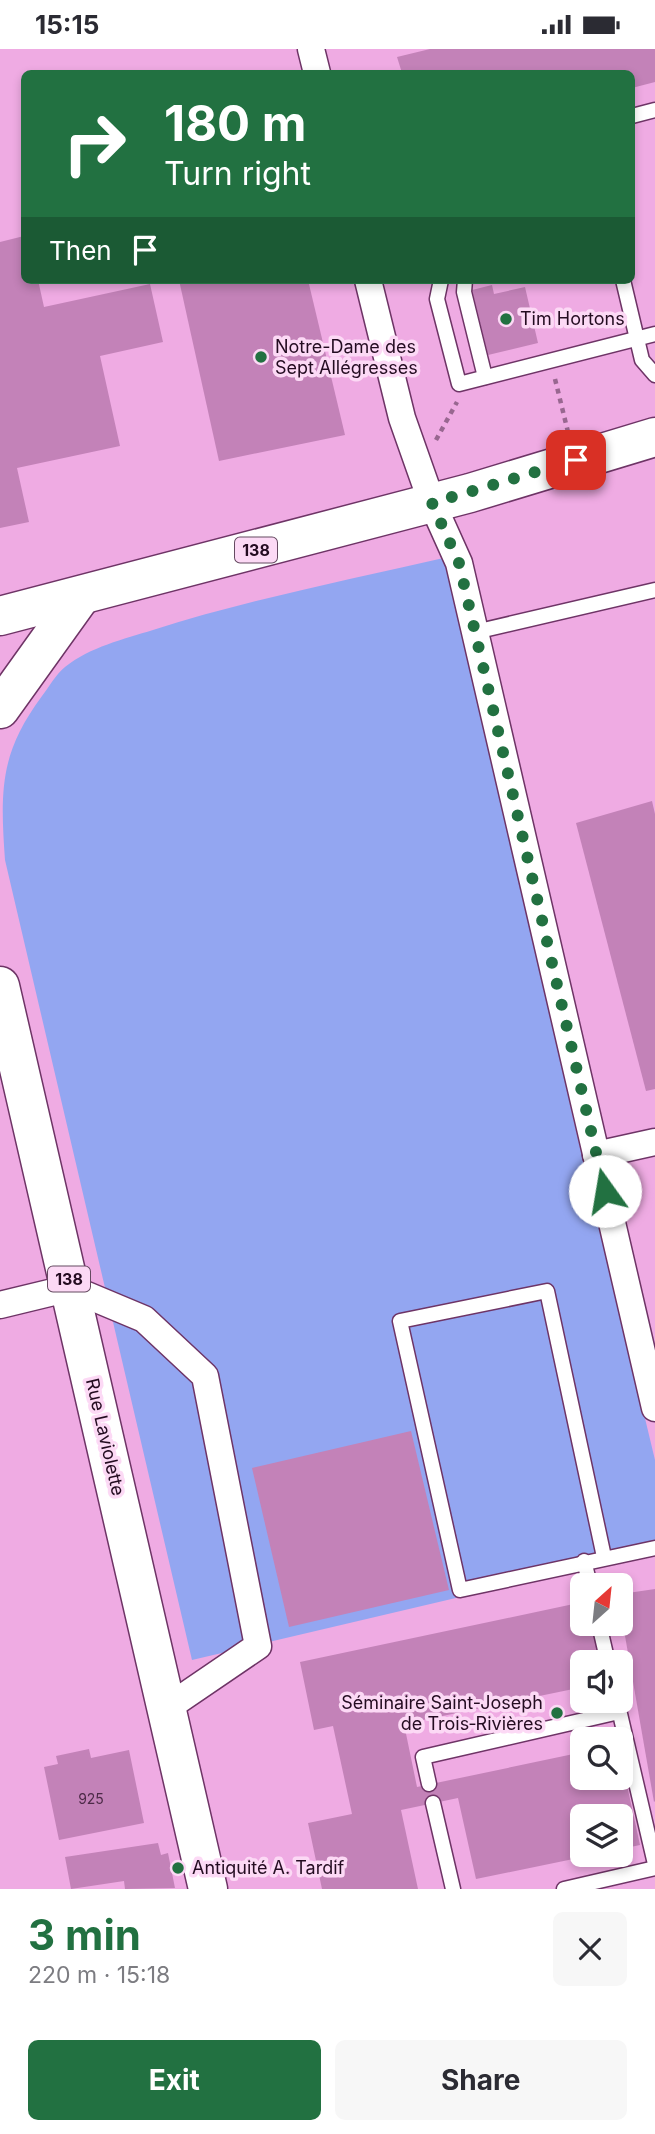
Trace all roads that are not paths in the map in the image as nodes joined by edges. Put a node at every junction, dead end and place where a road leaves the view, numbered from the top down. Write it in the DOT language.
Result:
graph roads {
  1 [pos="311,49"];
  2 [pos="316,70"];
  3 [pos="655,110"];
  4 [pos="635,115"];
  5 [pos="369,284"];
  6 [pos="440,284"];
  7 [pos="465,284"];
  8 [pos="624,284"];
  9 [pos="655,334"];
  10 [pos="637,339"];
  11 [pos="655,376"];
  12 [pos="485,377"];
  13 [pos="655,437"];
  14 [pos="432,503"];
  15 [pos="655,590"];
  16 [pos="80,596"];
  17 [pos="0,616"];
  18 [pos="475,632"];
  19 [pos="0,709"];
  20 [pos="0,986"];
  21 [pos="655,1142"];
  22 [pos="596,1155"];
  23 [pos="71,1287"];
  24 [pos="0,1305"];
  25 [pos="655,1408"];
  26 [pos="655,1548"];
  27 [pos="604,1557"];
  28 [pos="584,1561"];
  29 [pos="587,1573"];
  30 [pos="167,1708"];
  31 [pos="591,1713"];
  32 [pos="620,1713"];
  33 [pos="429,1784"];
  34 [pos="433,1803"];
  35 [pos="655,1866"];
  36 [pos="208,1889"];
  37 [pos="453,1889"];
  38 [pos="564,1889"];
  1 -- 2 [label="street"];
  3 -- 4 [label="lane"];
  5 -- 14 [label="street"];
  6 -- 12 [label="lane"];
  7 -- 12 [label="lane"];
  8 -- 10 [label="lane"];
  9 -- 10 [label="lane"];
  10 -- 11 [label="lane"];
  10 -- 12 [label="lane"];
  13 -- 14 [label="main road, 138"];
  14 -- 16 [label="main road, 138"];
  14 -- 18 [label="street"];
  15 -- 18 [label="lane"];
  16 -- 17 [label="main road, 138"];
  16 -- 19 [label="main road"];
  18 -- 22 [label="street"];
  20 -- 23 [label="main road, Rue Laviolette / 138"];
  21 -- 22 [label="street"];
  22 -- 25 [label="street"];
  23 -- 24 [label="street"];
  23 -- 30 [label="main road, Rue Laviolette / 138"];
  23 -- 30 [label="street"];
  26 -- 27 [label="lane"];
  27 -- 28 [label="lane"];
  27 -- 28 [label="lane"];
  28 -- 29 [label="lane"];
  30 -- 36 [label="main road, Rue Laviolette / 138"];
  31 -- 33 [label="lane"];
  32 -- 35 [label="lane"];
  34 -- 37 [label="lane"];
  35 -- 38 [label="lane"];
}
